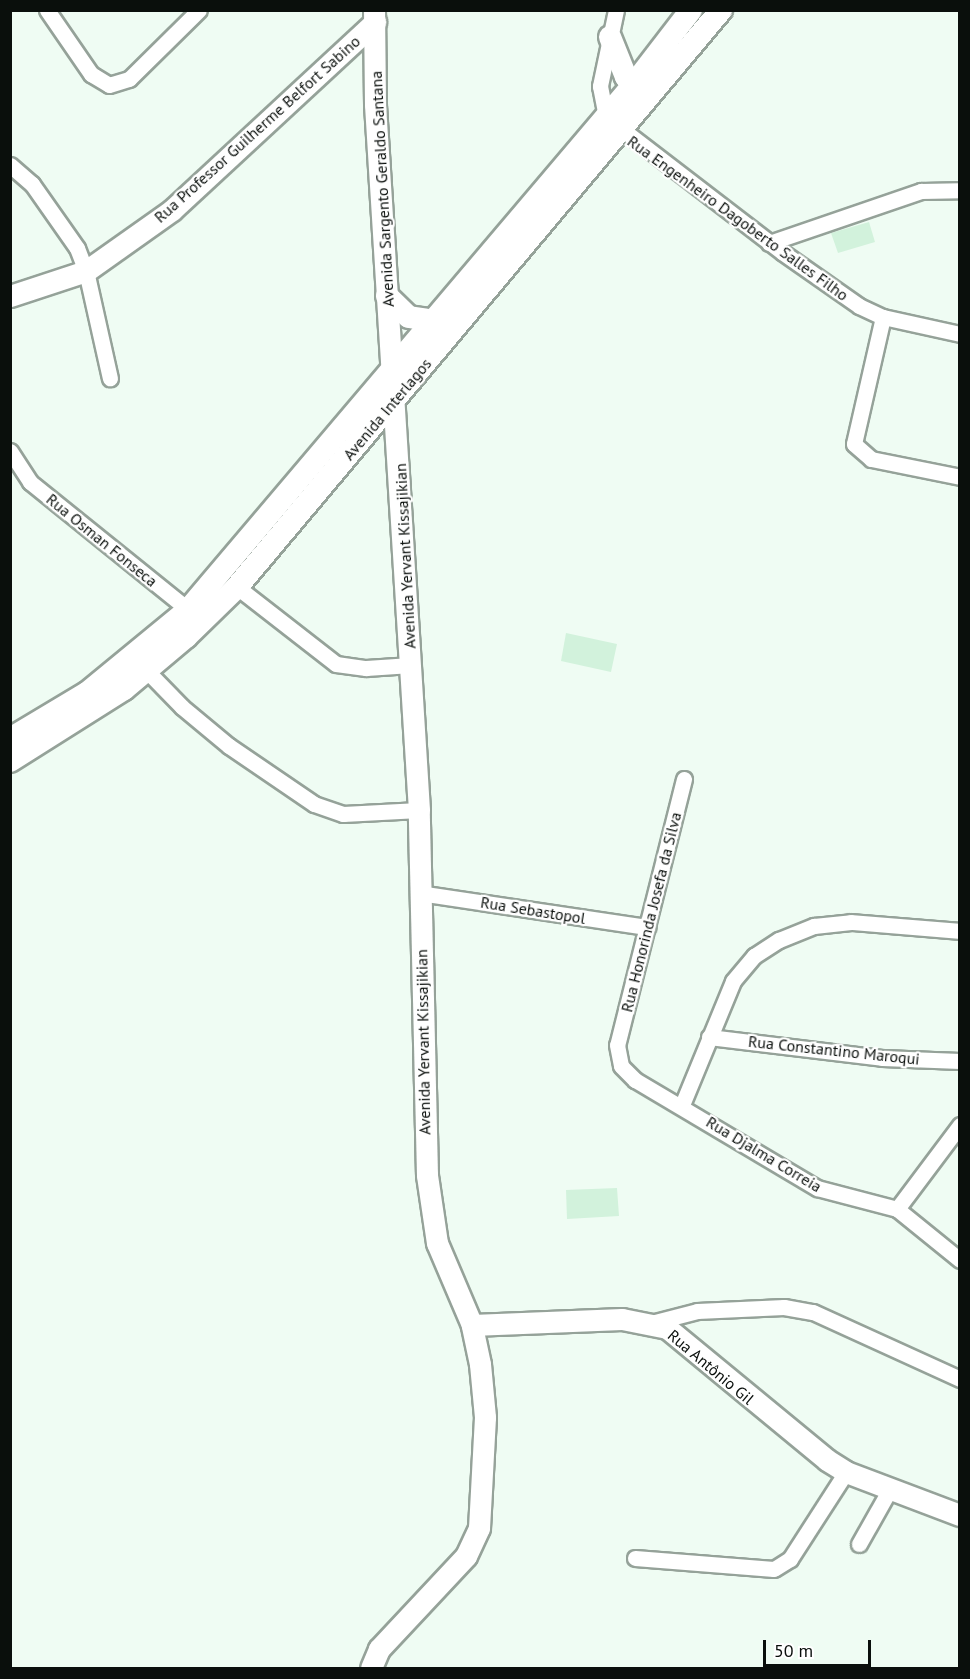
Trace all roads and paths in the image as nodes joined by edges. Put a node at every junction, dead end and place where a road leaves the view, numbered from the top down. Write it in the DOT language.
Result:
graph roads {
  1 [pos="47,10"];
  2 [pos="199,10"];
  3 [pos="616,10"];
  4 [pos="691,10"];
  5 [pos="721,10"];
  6 [pos="374,16"];
  7 [pos="610,37"];
  8 [pos="634,84"];
  9 [pos="658,86"];
  10 [pos="613,124"];
  11 [pos="10,165"];
  12 [pos="960,190"];
  13 [pos="769,243"];
  14 [pos="86,271"];
  15 [pos="10,296"];
  16 [pos="387,297"];
  17 [pos="883,317"];
  18 [pos="434,321"];
  19 [pos="960,334"];
  20 [pos="394,368"];
  21 [pos="110,378"];
  22 [pos="395,399"];
  23 [pos="10,451"];
  24 [pos="960,477"];
  25 [pos="237,587"];
  26 [pos="196,616"];
  27 [pos="411,665"];
  28 [pos="147,671"];
  29 [pos="10,739"];
  30 [pos="10,761"];
  31 [pos="684,779"];
  32 [pos="419,810"];
  33 [pos="420,893"];
  34 [pos="647,927"];
  35 [pos="960,931"];
  36 [pos="709,1037"];
  37 [pos="617,1045"];
  38 [pos="960,1061"];
  39 [pos="682,1105"];
  40 [pos="960,1125"];
  41 [pos="897,1209"];
  42 [pos="960,1260"];
  43 [pos="651,1323"];
  44 [pos="472,1325"];
  45 [pos="960,1379"];
  46 [pos="846,1472"];
  47 [pos="890,1489"];
  48 [pos="960,1515"];
  49 [pos="860,1544"];
  50 [pos="634,1558"];
  51 [pos="371,1668"];
  1 -- 2 [label="street"];
  3 -- 7 [label="street"];
  4 -- 8 [label="main road, Avenida Interlagos"];
  5 -- 9 [label="main road, Avenida Interlagos"];
  6 -- 14 [label="street, Rua Professor Guilherme Belfort Sabino"];
  6 -- 16 [label="street, Avenida Sargento Geraldo Santana"];
  7 -- 8 [label="main road"];
  7 -- 10 [label="street"];
  8 -- 9 [label="main road"];
  8 -- 10 [label="main road, Avenida Interlagos"];
  9 -- 10 [label="main road, Avenida Interlagos"];
  10 -- 13 [label="street, Rua Engenheiro Dagoberto Salles Filho"];
  10 -- 18 [label="main road, Avenida Interlagos"];
  10 -- 22 [label="main road, Avenida Interlagos"];
  11 -- 14 [label="street"];
  12 -- 13 [label="street"];
  13 -- 17 [label="street, Rua Engenheiro Dagoberto Salles Filho"];
  14 -- 15 [label="street, Rua Professor Guilherme Belfort Sabino"];
  14 -- 21 [label="street"];
  16 -- 18 [label="main road"];
  16 -- 20 [label="street, Avenida Sargento Geraldo Santana"];
  17 -- 19 [label="street, Rua Engenheiro Dagoberto Salles Filho"];
  17 -- 24 [label="street"];
  18 -- 20 [label="main road, Avenida Interlagos"];
  20 -- 22 [label="street, Avenida Yervant Kissajikian"];
  20 -- 26 [label="main road, Avenida Interlagos"];
  22 -- 25 [label="main road, Avenida Interlagos"];
  22 -- 27 [label="street, Avenida Yervant Kissajikian"];
  23 -- 26 [label="street, Rua Osman Fonseca"];
  25 -- 26 [label="main road, Avenida Interlagos"];
  25 -- 27 [label="street"];
  26 -- 28 [label="main road, Avenida Interlagos"];
  26 -- 29 [label="main road, Avenida Interlagos"];
  27 -- 32 [label="street, Avenida Yervant Kissajikian"];
  28 -- 30 [label="main road, Avenida Interlagos"];
  28 -- 32 [label="street"];
  31 -- 34 [label="street, Rua Honorinda Josefa da Silva"];
  32 -- 33 [label="street, Avenida Yervant Kissajikian"];
  33 -- 34 [label="street, Rua Sebastopol"];
  33 -- 44 [label="street, Avenida Yervant Kissajikian"];
  34 -- 37 [label="street, Rua Honorinda Josefa da Silva"];
  35 -- 36 [label="street"];
  36 -- 38 [label="street, Rua Constantino Maroqui"];
  36 -- 39 [label="street"];
  37 -- 39 [label="street, Rua Djalma Correia"];
  39 -- 41 [label="street, Rua Djalma Correia"];
  40 -- 41 [label="street"];
  41 -- 42 [label="street, Rua Djalma Correia"];
  43 -- 44 [label="street, Rua Antônio Gil"];
  43 -- 45 [label="street"];
  43 -- 46 [label="street, Rua Antônio Gil"];
  44 -- 51 [label="street, Avenida Yervant Kissajikian"];
  46 -- 47 [label="street, Rua Antônio Gil"];
  46 -- 50 [label="street"];
  47 -- 48 [label="street, Rua Antônio Gil"];
  47 -- 49 [label="street"];
}
